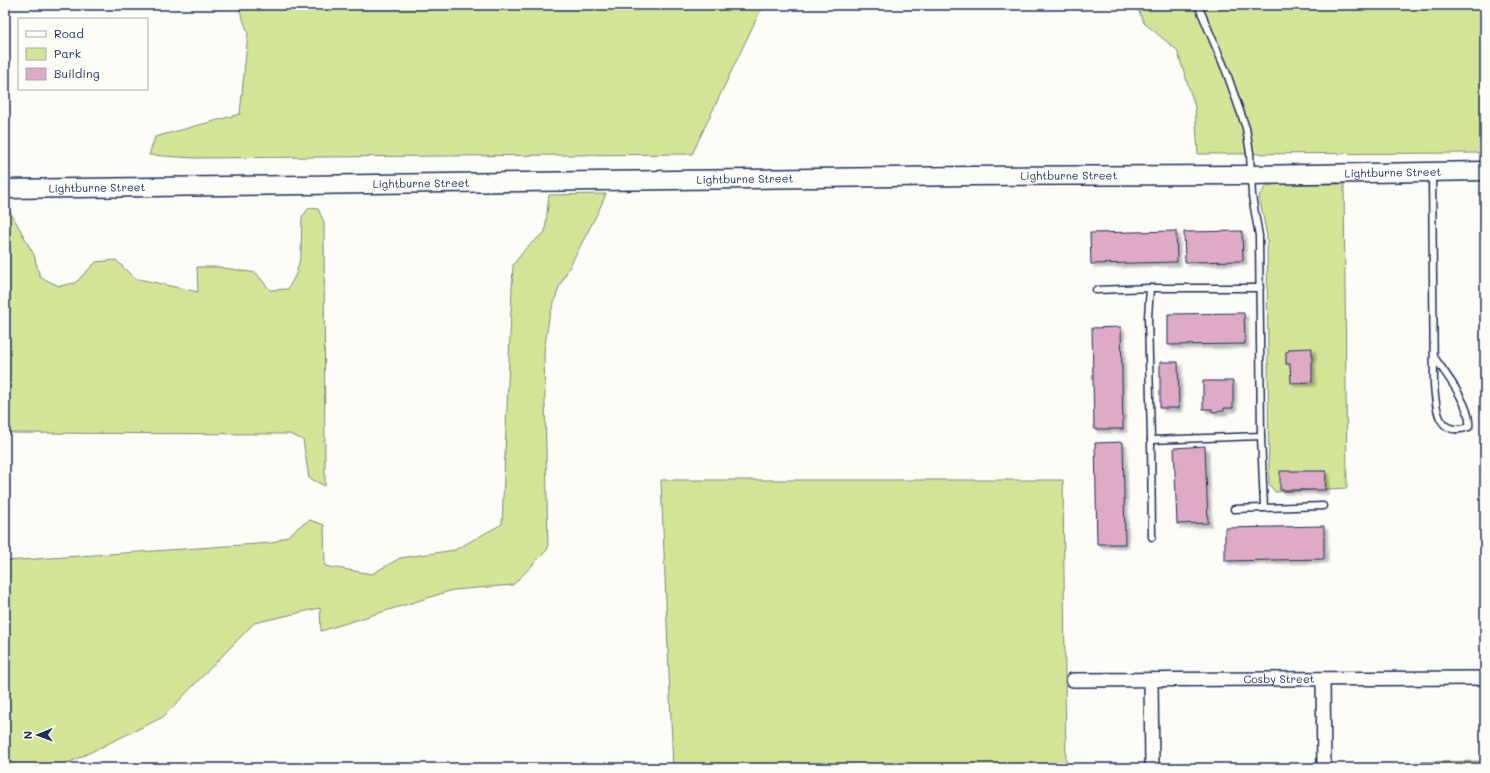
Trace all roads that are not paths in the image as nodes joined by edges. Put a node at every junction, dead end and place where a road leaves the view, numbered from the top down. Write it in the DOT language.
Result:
graph roads {
  1 [pos="1198,5"];
  2 [pos="1485,171"];
  3 [pos="1432,172"];
  4 [pos="1251,175"];
  5 [pos="5,189"];
  6 [pos="1150,288"];
  7 [pos="1260,288"];
  8 [pos="1096,290"];
  9 [pos="1434,358"];
  10 [pos="1261,436"];
  11 [pos="1152,440"];
  12 [pos="1323,506"];
  13 [pos="1234,508"];
  14 [pos="1264,508"];
  15 [pos="1152,536"];
  16 [pos="1485,678"];
  17 [pos="1323,679"];
  18 [pos="1073,680"];
  19 [pos="1151,680"];
  20 [pos="1152,768"];
  21 [pos="1324,768"];
  1 -- 4 [label="lane"];
  2 -- 3 [label="main road, Lightburne Street"];
  3 -- 4 [label="main road, Lightburne Street"];
  3 -- 9 [label="lane"];
  4 -- 5 [label="main road, Lightburne Street"];
  4 -- 7 [label="lane"];
  6 -- 7 [label="lane"];
  6 -- 8 [label="lane"];
  6 -- 11 [label="lane"];
  7 -- 10 [label="lane"];
  9 -- 9 [label="lane"];
  10 -- 11 [label="lane"];
  10 -- 14 [label="lane"];
  11 -- 15 [label="lane"];
  12 -- 14 [label="lane"];
  13 -- 14 [label="lane"];
  16 -- 17 [label="street, Cosby Street"];
  17 -- 19 [label="street, Cosby Street"];
  17 -- 21 [label="street"];
  18 -- 19 [label="street, Cosby Street"];
  19 -- 20 [label="street"];
}
